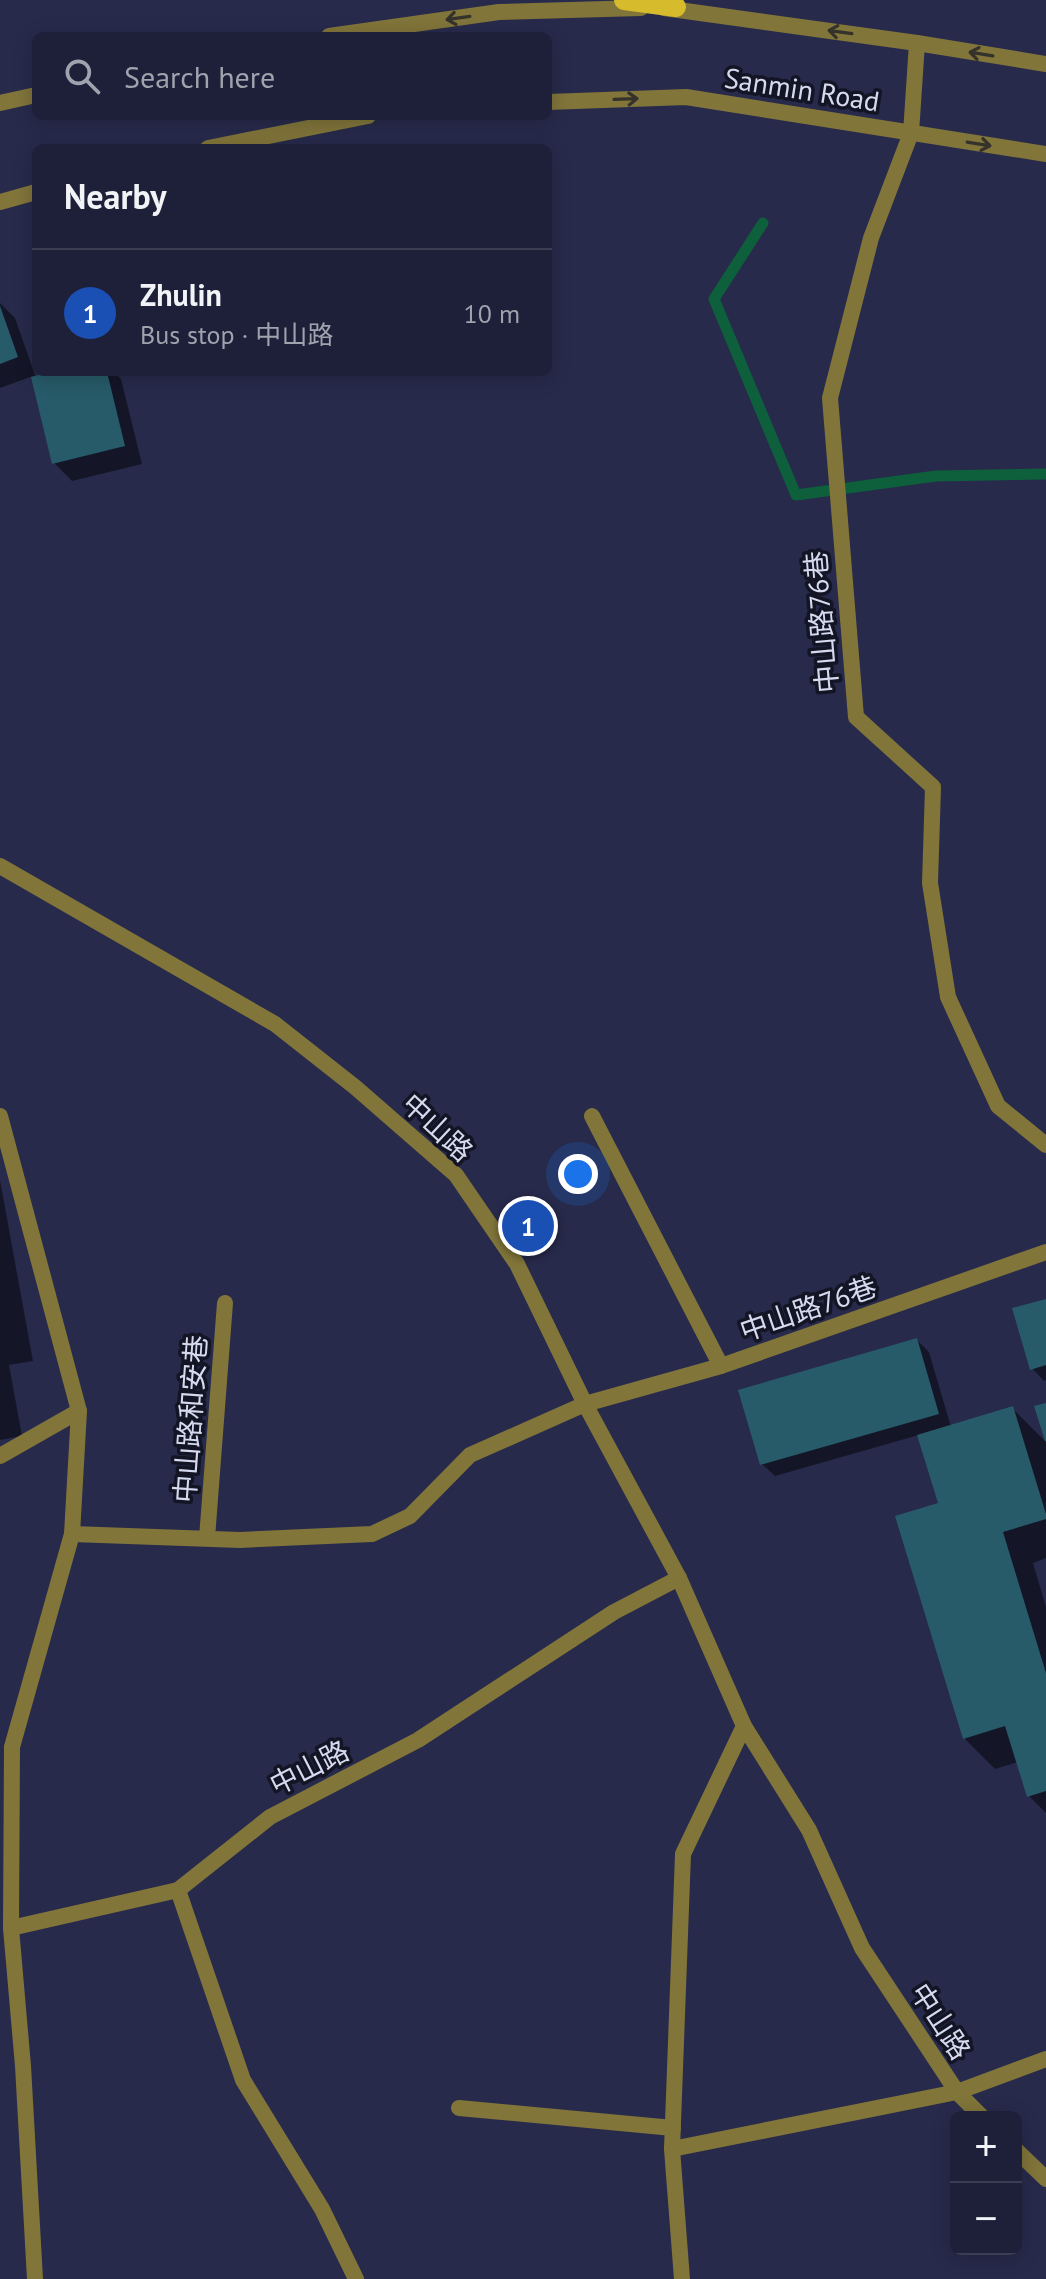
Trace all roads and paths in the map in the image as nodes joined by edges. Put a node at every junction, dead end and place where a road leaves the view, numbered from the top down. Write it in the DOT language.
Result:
graph roads {
  1 [pos="624,0"];
  2 [pos="676,7"];
  3 [pos="357,32"];
  4 [pos="917,43"];
  5 [pos="1046,64"];
  6 [pos="32,96"];
  7 [pos="552,102"];
  8 [pos="0,103"];
  9 [pos="348,120"];
  10 [pos="911,133"];
  11 [pos="228,144"];
  12 [pos="1046,154"];
  13 [pos="32,193"];
  14 [pos="0,202"];
  15 [pos="0,866"];
  16 [pos="0,1116"];
  17 [pos="592,1116"];
  18 [pos="1046,1145"];
  19 [pos="1046,1252"];
  20 [pos="225,1303"];
  21 [pos="721,1366"];
  22 [pos="585,1404"];
  23 [pos="79,1411"];
  24 [pos="0,1456"];
  25 [pos="72,1534"];
  26 [pos="207,1538"];
  27 [pos="679,1578"];
  28 [pos="744,1726"];
  29 [pos="178,1890"];
  30 [pos="11,1928"];
  31 [pos="1046,2059"];
  32 [pos="957,2092"];
  33 [pos="459,2108"];
  34 [pos="976,2111"];
  35 [pos="673,2128"];
  36 [pos="672,2149"];
  37 [pos="1022,2156"];
  38 [pos="1046,2179"];
  39 [pos="35,2279"];
  40 [pos="356,2279"];
  41 [pos="682,2279"];
  1 -- 2 [label="main road"];
  2 -- 3 [label="street, one-way"];
  4 -- 2 [label="street, one-way"];
  5 -- 4 [label="street, one-way"];
  4 -- 10 [label="street, 中山路76巷"];
  6 -- 8 [label="street"];
  7 -- 10 [label="street, Sanmin Road, one-way"];
  9 -- 11 [label="street"];
  10 -- 12 [label="street, Sanmin Road, one-way"];
  10 -- 18 [label="street, 中山路76巷"];
  13 -- 14 [label="street"];
  15 -- 22 [label="street, 中山路"];
  16 -- 23 [label="street"];
  17 -- 21 [label="street"];
  19 -- 21 [label="street, 中山路76巷"];
  20 -- 26 [label="street, 中山路和安巷"];
  21 -- 22 [label="street, 中山路76巷"];
  22 -- 26 [label="street, 中山路和安巷"];
  22 -- 27 [label="street, 中山路"];
  23 -- 24 [label="street"];
  23 -- 25 [label="street"];
  25 -- 26 [label="street, 中山路和安巷"];
  25 -- 30 [label="street"];
  27 -- 28 [label="street, 中山路"];
  27 -- 29 [label="street, 中山路"];
  28 -- 32 [label="street, 中山路"];
  28 -- 35 [label="street"];
  29 -- 30 [label="street, 中山路"];
  29 -- 40 [label="street"];
  30 -- 39 [label="street"];
  31 -- 32 [label="street"];
  32 -- 34 [label="street, 中山路"];
  32 -- 36 [label="street, 中山路"];
  33 -- 35 [label="street"];
  35 -- 36 [label="street"];
  36 -- 41 [label="street"];
  37 -- 38 [label="street"];
}
